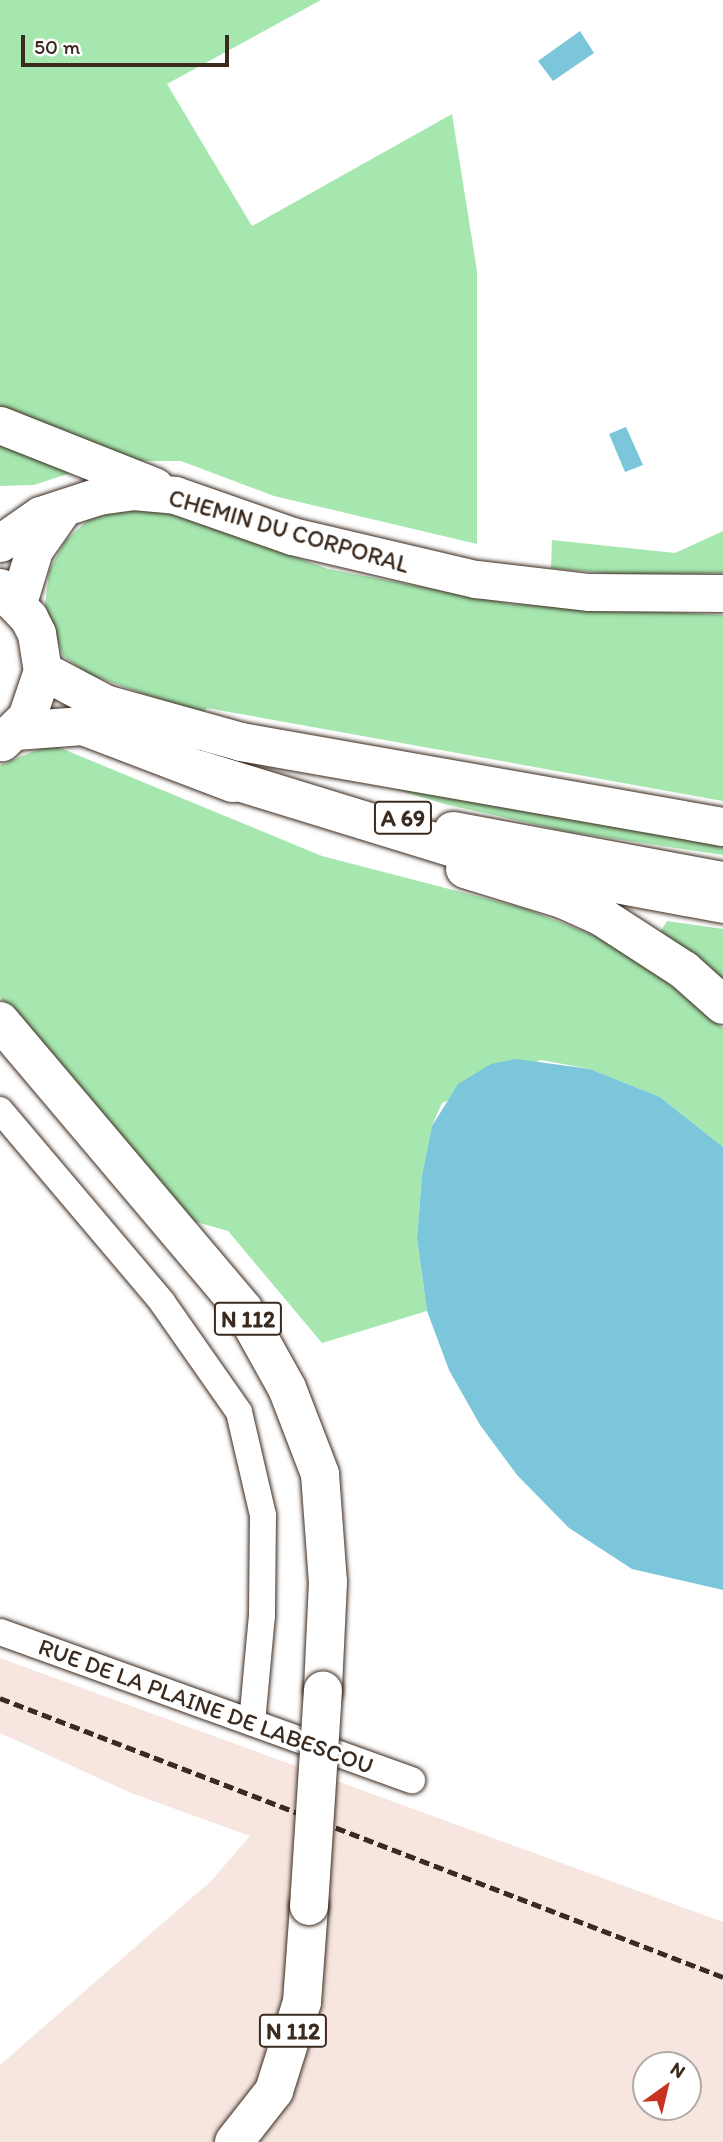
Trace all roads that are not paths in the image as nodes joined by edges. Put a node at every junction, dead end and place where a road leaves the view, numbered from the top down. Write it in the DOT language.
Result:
graph roads {
  1 [pos="0,425"];
  2 [pos="175,495"];
  3 [pos="65,506"];
  4 [pos="0,543"];
  5 [pos="723,593"];
  6 [pos="9,596"];
  7 [pos="43,671"];
  8 [pos="98,702"];
  9 [pos="8,737"];
  10 [pos="200,770"];
  11 [pos="723,827"];
  12 [pos="723,881"];
  13 [pos="723,904"];
  14 [pos="723,1006"];
  15 [pos="0,1021"];
  16 [pos="0,1110"];
  17 [pos="0,1632"];
  18 [pos="252,1723"];
  19 [pos="412,1780"];
  20 [pos="234,2142"];
  1 -- 2 [label="street"];
  2 -- 3 [label="street, CHEMIN DU CORPORAL"];
  2 -- 5 [label="street, CHEMIN DU CORPORAL"];
  3 -- 4 [label="street, CHEMIN DU CORPORAL"];
  3 -- 6 [label="street"];
  6 -- 7 [label="main road"];
  7 -- 8 [label="main road"];
  7 -- 9 [label="main road"];
  8 -- 11 [label="main road"];
  8 -- 12 [label="main road, A 69"];
  9 -- 10 [label="main road"];
  10 -- 13 [label="main road, A 69"];
  10 -- 14 [label="main road, A 69"];
  15 -- 20 [label="main road, N 112, bridge"];
  16 -- 18 [label="street"];
  17 -- 18 [label="street, RUE DE LA PLAINE DE LABESCOU"];
  18 -- 19 [label="street, RUE DE LA PLAINE DE LABESCOU"];
}
